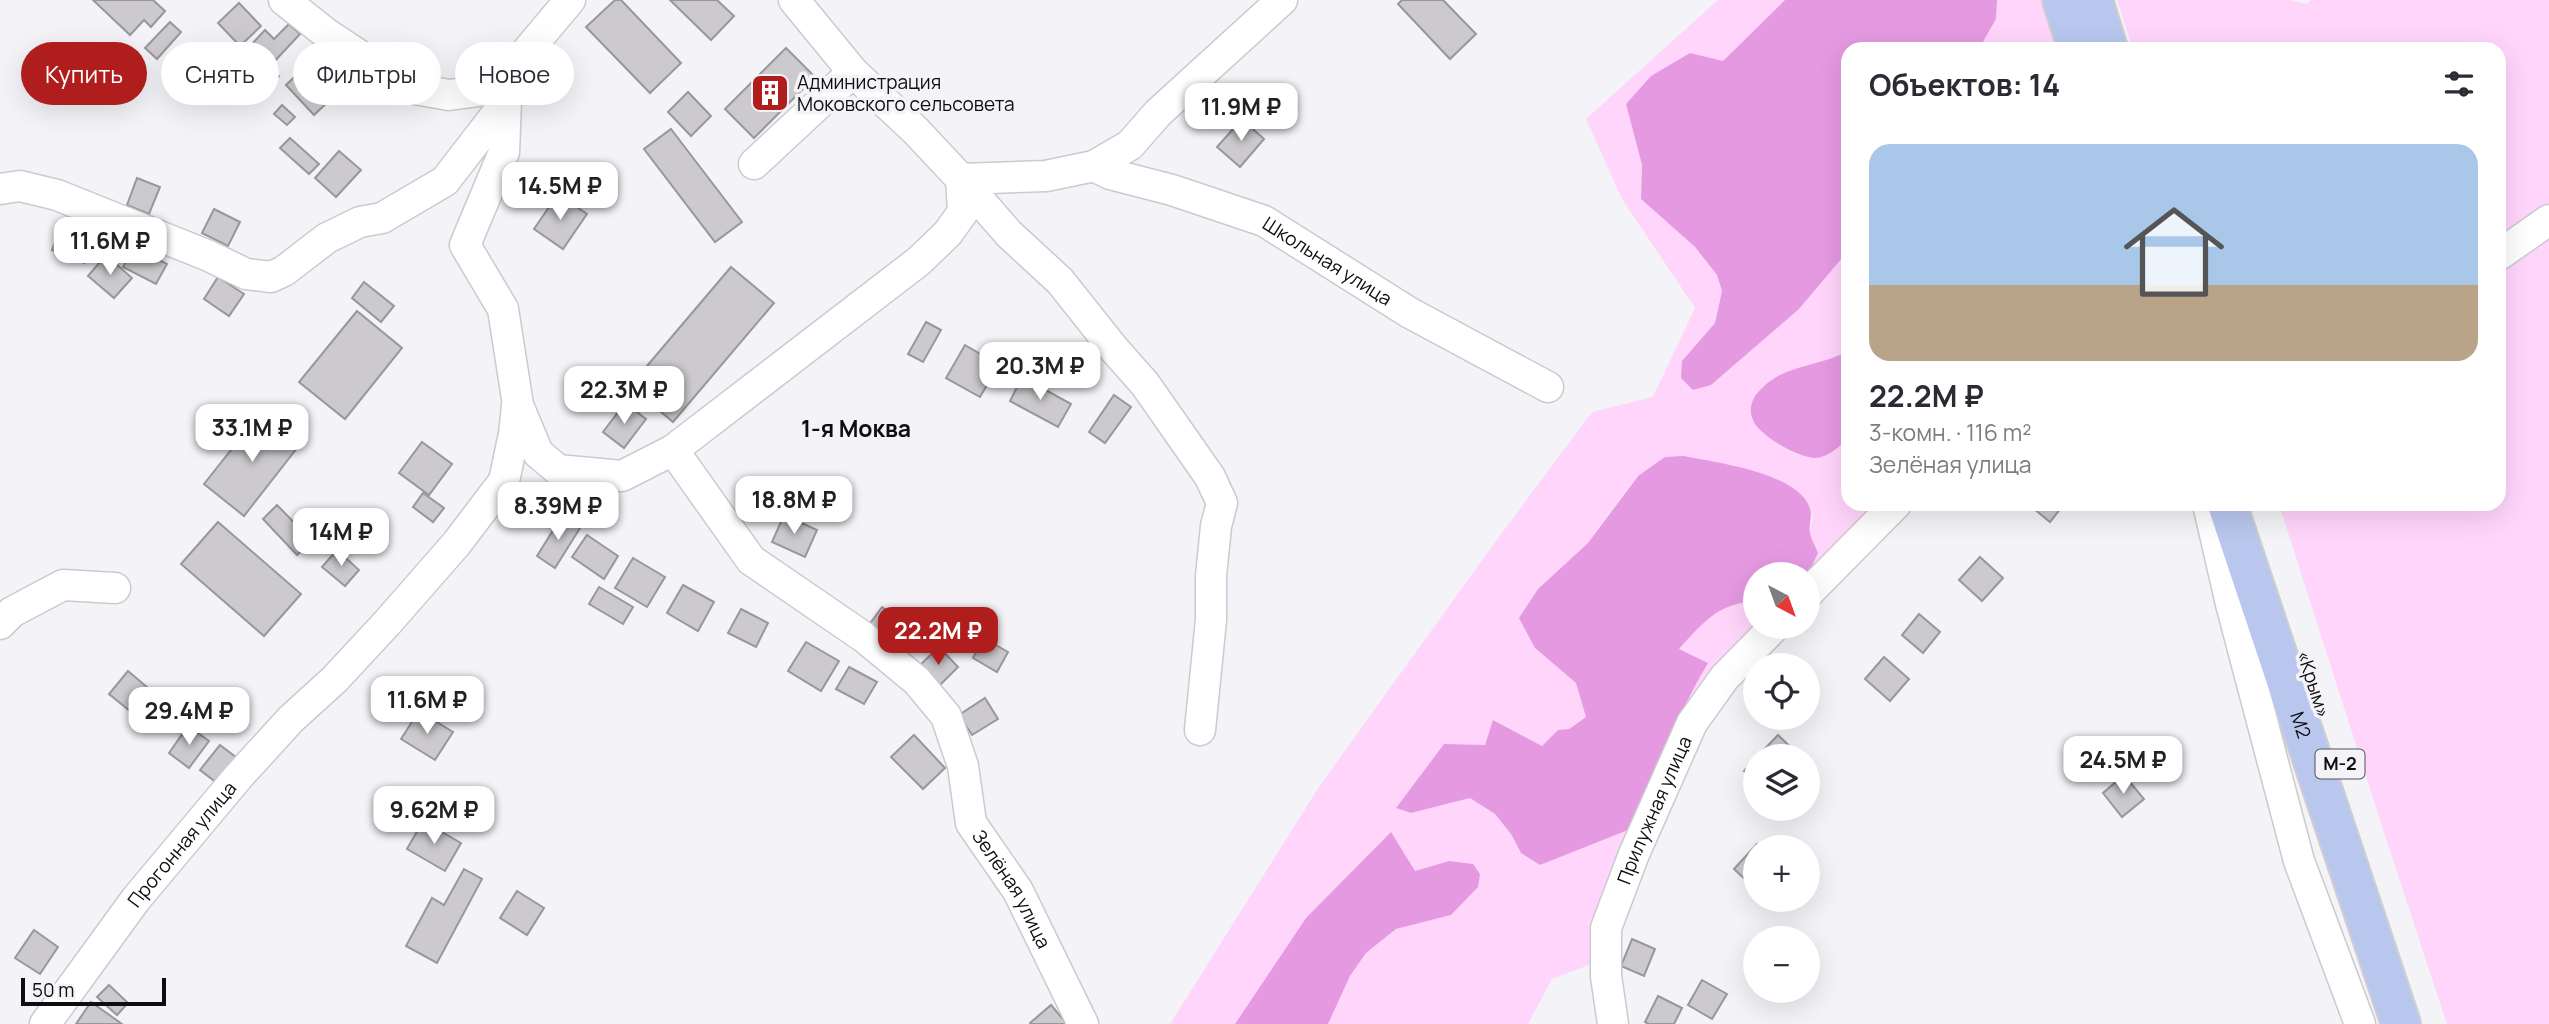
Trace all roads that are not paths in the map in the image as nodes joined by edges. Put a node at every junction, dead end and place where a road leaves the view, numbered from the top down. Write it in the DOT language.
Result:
graph roads {
  1 [pos="284,0"];
  2 [pos="570,0"];
  3 [pos="794,0"];
  4 [pos="1282,0"];
  5 [pos="2062,0"];
  6 [pos="2093,0"];
  7 [pos="539,42"];
  8 [pos="2076,42"];
  9 [pos="2106,42"];
  10 [pos="853,72"];
  11 [pos="455,94"];
  12 [pos="495,105"];
  13 [pos="505,105"];
  14 [pos="754,164"];
  15 [pos="1094,166"];
  16 [pos="961,179"];
  17 [pos="0,189"];
  18 [pos="2549,220"];
  19 [pos="2506,250"];
  20 [pos="1548,387"];
  21 [pos="517,405"];
  22 [pos="673,450"];
  23 [pos="1889,511"];
  24 [pos="2210,511"];
  25 [pos="2229,511"];
  26 [pos="2257,511"];
  27 [pos="1820,581"];
  28 [pos="115,589"];
  29 [pos="0,624"];
  30 [pos="1762,639"];
  31 [pos="1200,730"];
  32 [pos="45,1024"];
  33 [pos="1083,1024"];
  34 [pos="1613,1024"];
  35 [pos="2360,1024"];
  36 [pos="2401,1024"];
  37 [pos="2426,1024"];
  1 -- 11 [label="street"];
  2 -- 7 [label="street"];
  3 -- 10 [label="street"];
  4 -- 15 [label="street"];
  5 -- 8 [label="highway"];
  6 -- 9 [label="highway"];
  10 -- 14 [label="street"];
  10 -- 16 [label="street"];
  12 -- 17 [label="street"];
  13 -- 21 [label="street"];
  15 -- 16 [label="street"];
  15 -- 20 [label="street, Школьная улица"];
  16 -- 22 [label="street"];
  16 -- 31 [label="street"];
  18 -- 19 [label="street"];
  21 -- 22 [label="street"];
  21 -- 32 [label="street, Прогонная улица"];
  22 -- 33 [label="street, Зелёная улица"];
  23 -- 27 [label="street"];
  24 -- 35 [label="street"];
  25 -- 36 [label="highway, М2"];
  26 -- 37 [label="highway, «Крым» / М-2"];
  28 -- 29 [label="street"];
  30 -- 34 [label="street, Прилужная улица"];
}
